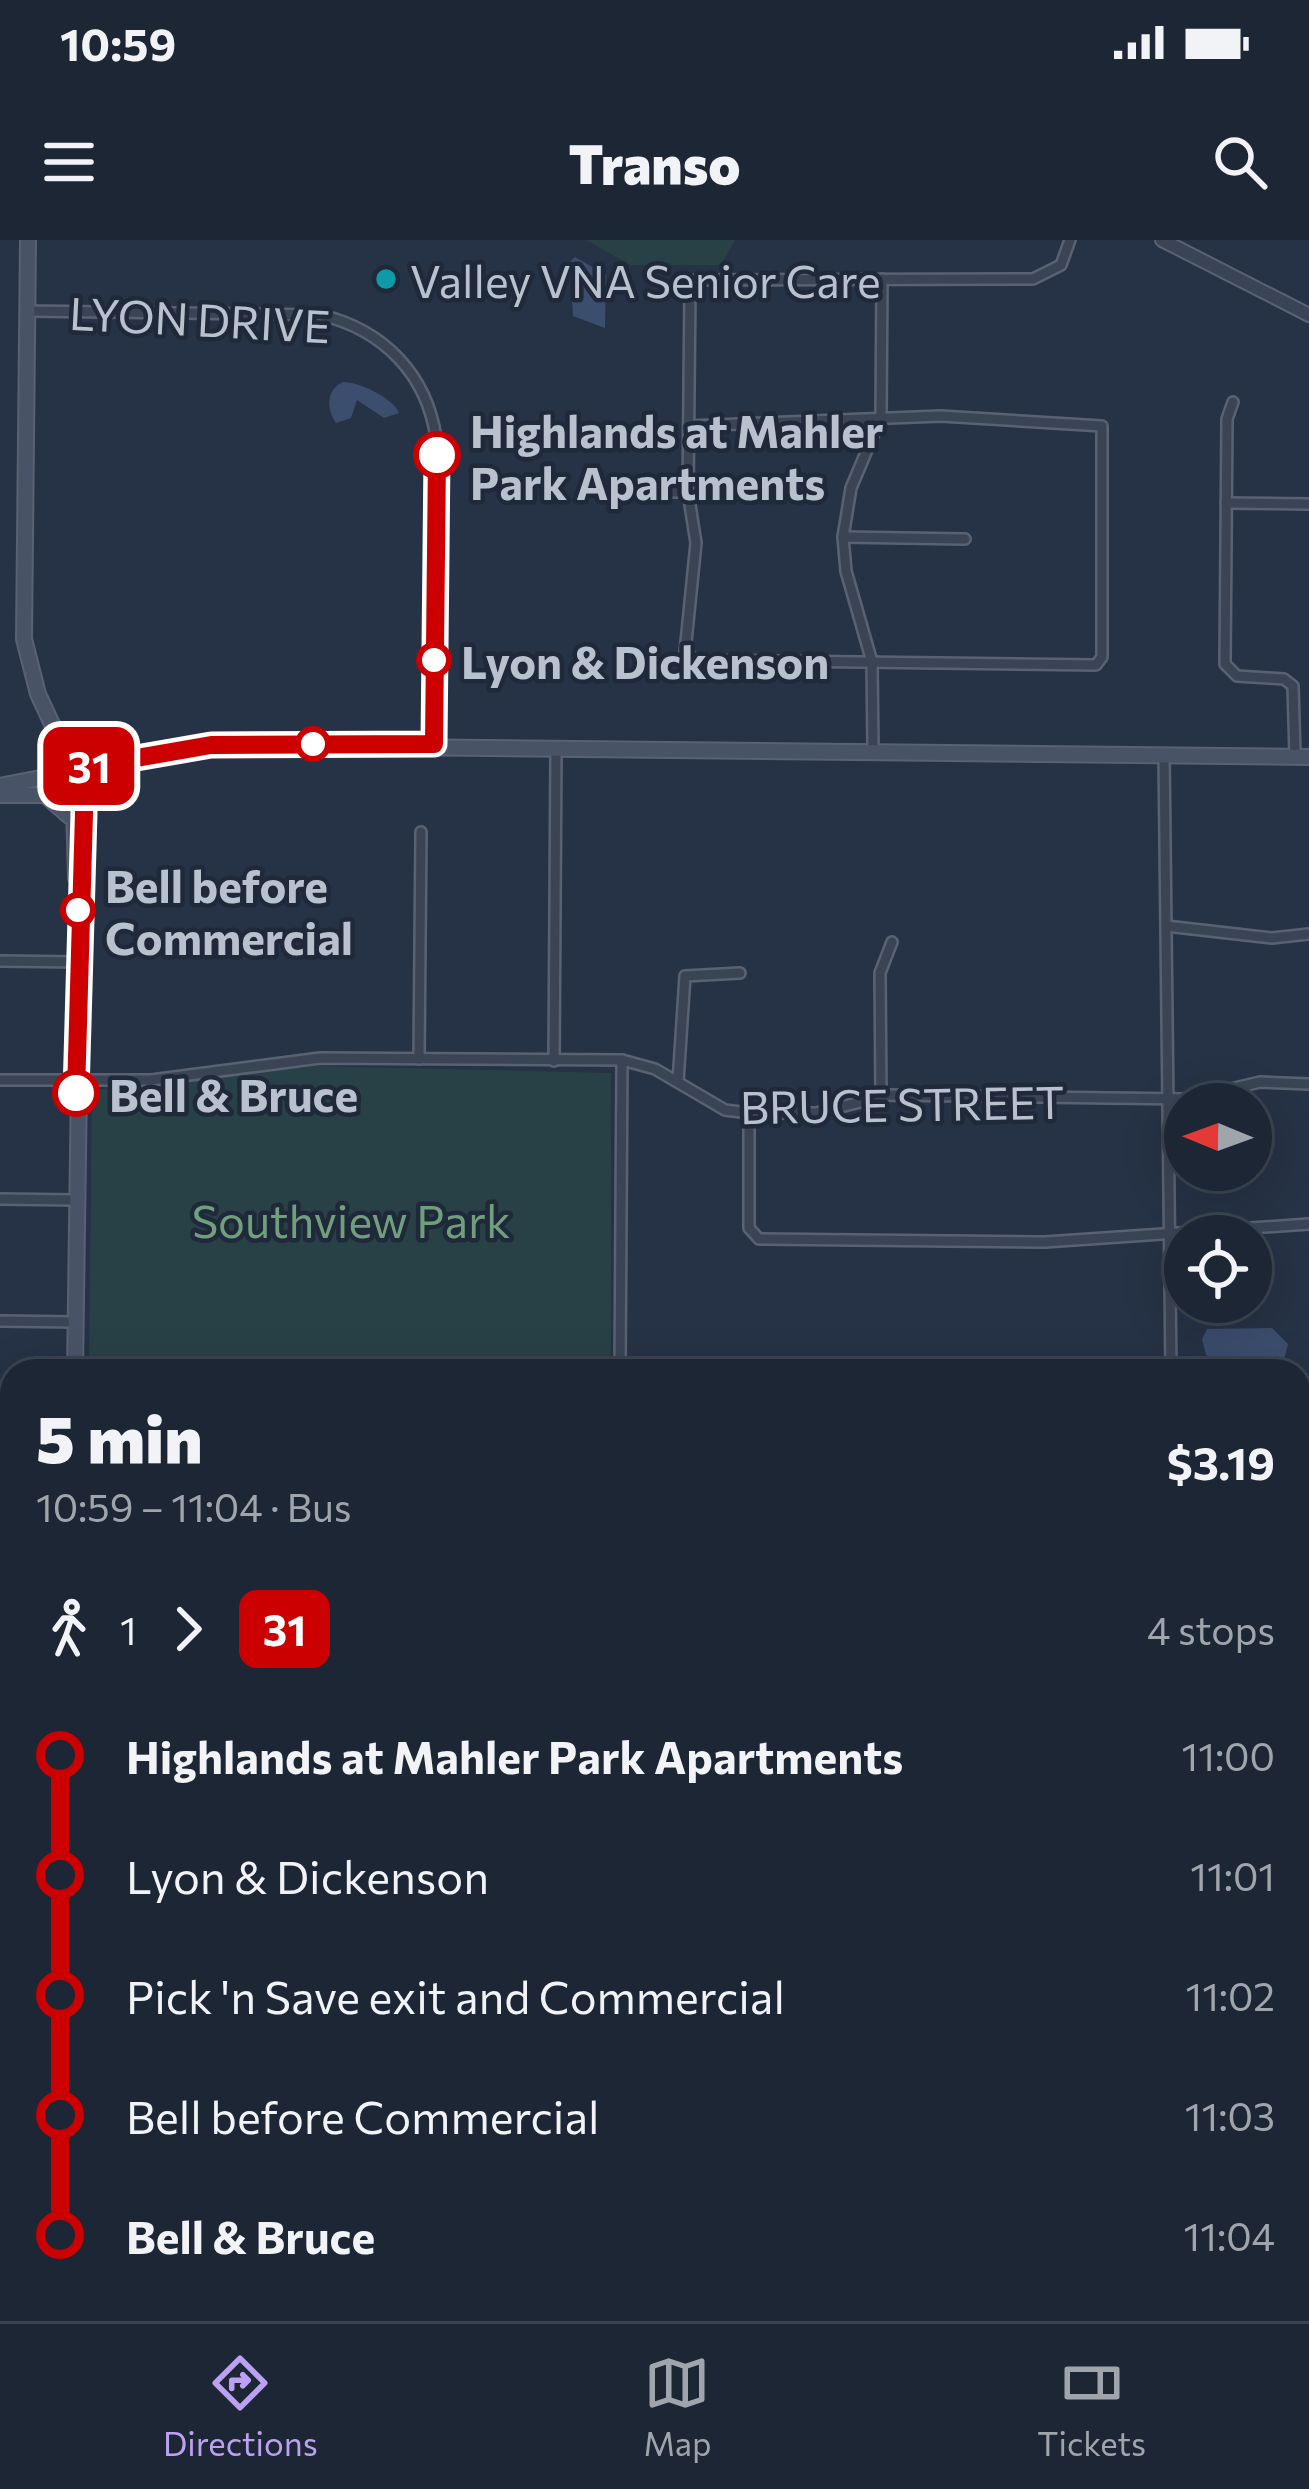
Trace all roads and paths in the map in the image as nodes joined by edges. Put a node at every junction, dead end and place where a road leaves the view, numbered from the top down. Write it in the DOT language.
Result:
graph roads {
  1 [pos="28,240"];
  2 [pos="1070,240"];
  3 [pos="1166,241"];
  4 [pos="882,279"];
  5 [pos="27,311"];
  6 [pos="1309,315"];
  7 [pos="1233,402"];
  8 [pos="880,417"];
  9 [pos="688,426"];
  10 [pos="625,492"];
  11 [pos="688,492"];
  12 [pos="1226,503"];
  13 [pos="1309,504"];
  14 [pos="843,537"];
  15 [pos="965,539"];
  16 [pos="872,662"];
  17 [pos="434,744"];
  18 [pos="556,746"];
  19 [pos="873,751"];
  20 [pos="1164,754"];
  21 [pos="1302,756"];
  22 [pos="73,769"];
  23 [pos="0,790"];
  24 [pos="70,818"];
  25 [pos="421,832"];
  26 [pos="79,893"];
  27 [pos="1166,926"];
  28 [pos="1309,934"];
  29 [pos="892,942"];
  30 [pos="0,961"];
  31 [pos="78,962"];
  32 [pos="740,973"];
  33 [pos="419,1059"];
  34 [pos="554,1060"];
  35 [pos="622,1060"];
  36 [pos="0,1080"];
  37 [pos="77,1081"];
  38 [pos="678,1082"];
  39 [pos="1168,1083"];
  40 [pos="1256,1083"];
  41 [pos="1309,1084"];
  42 [pos="880,1097"];
  43 [pos="1164,1100"];
  44 [pos="748,1113"];
  45 [pos="0,1199"];
  46 [pos="76,1201"];
  47 [pos="1309,1224"];
  48 [pos="1272,1227"];
  49 [pos="1164,1236"];
  50 [pos="0,1321"];
  51 [pos="75,1322"];
  52 [pos="1171,1323"];
  53 [pos="75,1359"];
  54 [pos="620,1359"];
  55 [pos="1171,1359"];
  1 -- 5 [label="main road"];
  2 -- 4 [label="street"];
  3 -- 6 [label="street"];
  4 -- 8 [label="street"];
  4 -- 9 [label="street"];
  5 -- 17 [label="street, LYON DRIVE"];
  5 -- 22 [label="main road"];
  7 -- 12 [label="street"];
  8 -- 9 [label="street"];
  8 -- 14 [label="street"];
  8 -- 16 [label="street"];
  9 -- 11 [label="street"];
  10 -- 11 [label="street"];
  11 -- 16 [label="street"];
  12 -- 13 [label="street"];
  12 -- 21 [label="street"];
  14 -- 15 [label="street"];
  14 -- 16 [label="street"];
  16 -- 19 [label="street"];
  17 -- 18 [label="main road"];
  17 -- 22 [label="main road"];
  18 -- 19 [label="main road"];
  18 -- 34 [label="street"];
  19 -- 20 [label="main road"];
  20 -- 21 [label="main road"];
  20 -- 27 [label="street"];
  22 -- 23 [label="main road"];
  22 -- 24 [label="main road"];
  22 -- 26 [label="main road"];
  23 -- 24 [label="main road"];
  24 -- 26 [label="main road"];
  25 -- 33 [label="street"];
  26 -- 31 [label="main road"];
  27 -- 28 [label="street"];
  27 -- 39 [label="street"];
  29 -- 42 [label="street"];
  30 -- 31 [label="street"];
  31 -- 37 [label="main road"];
  32 -- 38 [label="street"];
  33 -- 34 [label="street, BRUCE STREET"];
  33 -- 37 [label="street, BRUCE STREET"];
  34 -- 35 [label="street, BRUCE STREET"];
  35 -- 38 [label="street, BRUCE STREET"];
  35 -- 54 [label="street"];
  36 -- 37 [label="street, BRUCE STREET"];
  37 -- 46 [label="main road"];
  38 -- 44 [label="street, BRUCE STREET"];
  40 -- 41 [label="street, BRUCE STREET"];
  42 -- 43 [label="street, BRUCE STREET"];
  42 -- 44 [label="street, BRUCE STREET"];
  44 -- 49 [label="street"];
  45 -- 46 [label="street"];
  46 -- 51 [label="main road"];
  47 -- 48 [label="street"];
  50 -- 51 [label="street"];
  51 -- 53 [label="main road"];
  52 -- 55 [label="street"];
}
